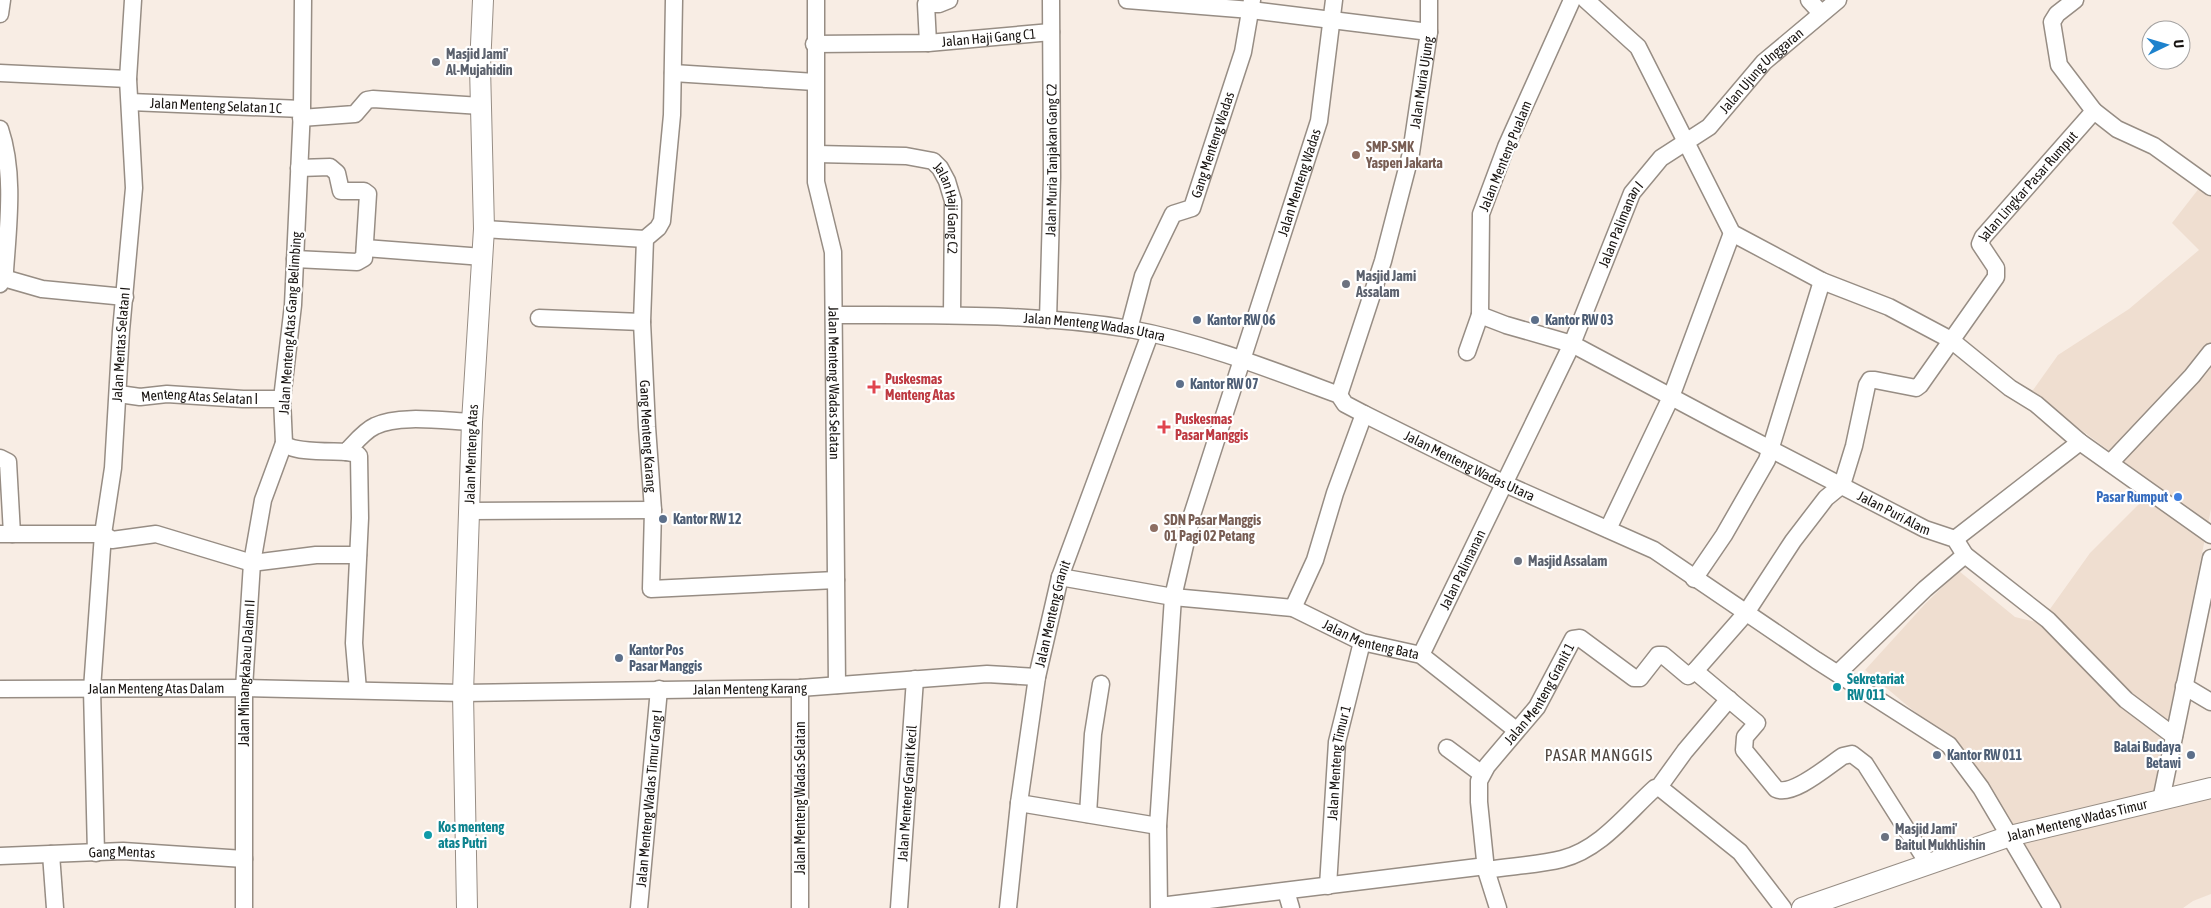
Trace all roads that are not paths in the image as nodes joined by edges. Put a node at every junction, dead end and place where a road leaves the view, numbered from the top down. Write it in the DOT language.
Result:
graph roads {
  1 [pos="2,0"];
  2 [pos="133,0"];
  3 [pos="304,0"];
  4 [pos="482,0"];
  5 [pos="674,0"];
  6 [pos="816,0"];
  7 [pos="949,0"];
  8 [pos="1051,0"];
  9 [pos="1127,0"];
  10 [pos="1334,0"];
  11 [pos="1429,0"];
  12 [pos="1572,0"];
  13 [pos="1586,0"];
  14 [pos="1809,0"];
  15 [pos="1838,0"];
  16 [pos="2075,0"];
  17 [pos="1252,5"];
  18 [pos="1821,13"];
  19 [pos="0,14"];
  20 [pos="1332,22"];
  21 [pos="1051,32"];
  22 [pos="1429,32"];
  23 [pos="928,43"];
  24 [pos="814,44"];
  25 [pos="0,73"];
  26 [pos="673,73"];
  27 [pos="128,79"];
  28 [pos="815,82"];
  29 [pos="130,102"];
  30 [pos="481,106"];
  31 [pos="2094,111"];
  32 [pos="301,113"];
  33 [pos="0,129"];
  34 [pos="1686,142"];
  35 [pos="817,154"];
  36 [pos="299,168"];
  37 [pos="2211,187"];
  38 [pos="484,229"];
  39 [pos="1732,233"];
  40 [pos="645,239"];
  41 [pos="364,248"];
  42 [pos="483,257"];
  43 [pos="295,259"];
  44 [pos="1,279"];
  45 [pos="1822,281"];
  46 [pos="124,297"];
  47 [pos="835,315"];
  48 [pos="952,315"];
  49 [pos="1480,315"];
  50 [pos="539,318"];
  51 [pos="1048,320"];
  52 [pos="642,322"];
  53 [pos="1129,329"];
  54 [pos="1150,334"];
  55 [pos="1950,340"];
  56 [pos="1572,344"];
  57 [pos="1467,352"];
  58 [pos="2211,352"];
  59 [pos="1242,359"];
  60 [pos="119,394"];
  61 [pos="1340,395"];
  62 [pos="1671,397"];
  63 [pos="282,399"];
  64 [pos="1364,414"];
  65 [pos="472,422"];
  66 [pos="2080,442"];
  67 [pos="284,443"];
  68 [pos="1771,449"];
  69 [pos="346,452"];
  70 [pos="0,458"];
  71 [pos="2110,463"];
  72 [pos="1504,483"];
  73 [pos="1842,485"];
  74 [pos="653,510"];
  75 [pos="469,512"];
  76 [pos="1608,529"];
  77 [pos="6,534"];
  78 [pos="103,534"];
  79 [pos="2211,535"];
  80 [pos="1955,539"];
  81 [pos="358,555"];
  82 [pos="1965,555"];
  83 [pos="2211,558"];
  84 [pos="252,563"];
  85 [pos="1060,577"];
  86 [pos="1694,579"];
  87 [pos="836,580"];
  88 [pos="1173,597"];
  89 [pos="1293,608"];
  90 [pos="1746,613"];
  91 [pos="1362,642"];
  92 [pos="1421,655"];
  93 [pos="1694,671"];
  94 [pos="1838,673"];
  95 [pos="1037,677"];
  96 [pos="915,679"];
  97 [pos="0,684"];
  98 [pos="1101,684"];
  99 [pos="837,685"];
  100 [pos="2184,686"];
  101 [pos="244,688"];
  102 [pos="800,688"];
  103 [pos="92,689"];
  104 [pos="659,689"];
  105 [pos="358,690"];
  106 [pos="463,693"];
  107 [pos="1729,699"];
  108 [pos="2211,702"];
  109 [pos="1516,730"];
  110 [pos="2174,736"];
  111 [pos="1447,748"];
  112 [pos="1482,774"];
  113 [pos="1659,787"];
  114 [pos="2211,788"];
  115 [pos="2161,800"];
  116 [pos="1019,803"];
  117 [pos="1088,814"];
  118 [pos="1158,826"];
  119 [pos="2010,836"];
  120 [pos="96,853"];
  121 [pos="51,854"];
  122 [pos="0,856"];
  123 [pos="244,859"];
  124 [pos="1929,866"];
  125 [pos="1486,868"];
  126 [pos="1328,886"];
  127 [pos="1286,891"];
  128 [pos="1160,907"];
  129 [pos="1808,907"];
  130 [pos="55,908"];
  131 [pos="244,908"];
  132 [pos="467,908"];
  133 [pos="639,908"];
  134 [pos="800,908"];
  135 [pos="899,908"];
  136 [pos="1008,908"];
  137 [pos="1291,908"];
  138 [pos="1498,908"];
  139 [pos="1783,908"];
  140 [pos="2052,908"];
  1 -- 19 [label="street"];
  2 -- 27 [label="street, Jalan Mentas Selatan I"];
  3 -- 32 [label="street, Jalan Menteng Atas Gang Belimbing"];
  4 -- 30 [label="street, Jalan Menteng Atas"];
  5 -- 26 [label="street"];
  6 -- 24 [label="street, Jalan Menteng Wadas Selatan"];
  7 -- 23 [label="street, Jalan Haji Gang C1"];
  8 -- 21 [label="street, Jalan Muria Tanjakan Gang C2"];
  9 -- 17 [label="street"];
  10 -- 20 [label="street, Jalan Menteng Wadas"];
  11 -- 22 [label="street, Jalan Muria Ujung"];
  12 -- 49 [label="street, Jalan Menteng Pualam"];
  13 -- 34 [label="street"];
  14 -- 18 [label="street"];
  15 -- 18 [label="street, Jalan Ujung Unggaran"];
  16 -- 31 [label="street"];
  17 -- 20 [label="street"];
  17 -- 53 [label="street, Gang Menteng Wadas"];
  18 -- 34 [label="street, Jalan Ujung Unggaran"];
  20 -- 22 [label="street"];
  20 -- 59 [label="street, Jalan Menteng Wadas"];
  21 -- 23 [label="street, Jalan Haji Gang C1"];
  21 -- 51 [label="street, Jalan Muria Tanjakan Gang C2"];
  22 -- 61 [label="street, Jalan Muria Ujung"];
  23 -- 24 [label="street, Jalan Haji Gang C1"];
  24 -- 28 [label="street, Jalan Menteng Wadas Selatan"];
  25 -- 27 [label="street"];
  26 -- 28 [label="street"];
  26 -- 40 [label="street"];
  27 -- 29 [label="street, Jalan Mentas Selatan I"];
  28 -- 35 [label="street, Jalan Menteng Wadas Selatan"];
  29 -- 32 [label="street, Jalan Menteng Selatan 1C"];
  29 -- 46 [label="street, Jalan Mentas Selatan I"];
  30 -- 32 [label="street, Jalan Menteng Selatan 1C"];
  30 -- 38 [label="street, Jalan Menteng Atas"];
  31 -- 37 [label="street"];
  31 -- 55 [label="street, Jalan Lingkar Pasar Rumput"];
  32 -- 36 [label="street, Jalan Menteng Atas Gang Belimbing"];
  33 -- 44 [label="street"];
  34 -- 39 [label="street"];
  34 -- 56 [label="street, Jalan Palimanan I"];
  35 -- 47 [label="street, Jalan Menteng Wadas Selatan"];
  35 -- 48 [label="street, Jalan Haji Gang C2"];
  36 -- 41 [label="street"];
  36 -- 43 [label="street, Jalan Menteng Atas Gang Belimbing"];
  38 -- 40 [label="street"];
  38 -- 42 [label="street, Jalan Menteng Atas"];
  39 -- 45 [label="street"];
  39 -- 62 [label="street"];
  40 -- 52 [label="street, Gang Menteng Karang"];
  41 -- 42 [label="street"];
  41 -- 43 [label="street"];
  42 -- 65 [label="street, Jalan Menteng Atas"];
  43 -- 63 [label="street, Jalan Menteng Atas Gang Belimbing"];
  44 -- 46 [label="street"];
  45 -- 55 [label="street"];
  45 -- 68 [label="street"];
  46 -- 60 [label="street, Jalan Mentas Selatan I"];
  47 -- 48 [label="street, Jalan Menteng Wadas Utara"];
  47 -- 87 [label="street, Jalan Menteng Wadas Selatan"];
  48 -- 51 [label="street, Jalan Menteng Wadas Utara"];
  49 -- 56 [label="street"];
  49 -- 57 [label="street, Jalan Menteng Pualam"];
  50 -- 52 [label="street"];
  51 -- 53 [label="street, Jalan Menteng Wadas Utara"];
  52 -- 74 [label="street, Gang Menteng Karang"];
  53 -- 54 [label="street, Jalan Menteng Wadas Utara"];
  54 -- 59 [label="street, Jalan Menteng Wadas Utara"];
  54 -- 85 [label="street, Jalan Menteng Granit"];
  55 -- 66 [label="street"];
  55 -- 73 [label="street"];
  56 -- 62 [label="street, Jalan Puri Alam"];
  56 -- 72 [label="street, Jalan Palimanan I"];
  58 -- 71 [label="street"];
  59 -- 61 [label="street, Jalan Menteng Wadas Utara"];
  59 -- 88 [label="street"];
  60 -- 63 [label="street, Menteng Atas Selatan I"];
  60 -- 78 [label="street, Jalan Mentas Selatan I"];
  61 -- 64 [label="street, Jalan Menteng Wadas Utara"];
  62 -- 68 [label="street, Jalan Puri Alam"];
  62 -- 76 [label="street"];
  63 -- 67 [label="street, Jalan Menteng Atas Gang Belimbing"];
  64 -- 72 [label="street, Jalan Menteng Wadas Utara"];
  64 -- 89 [label="street"];
  65 -- 69 [label="street"];
  65 -- 75 [label="street, Jalan Menteng Atas"];
  66 -- 71 [label="street"];
  66 -- 80 [label="street"];
  67 -- 69 [label="street"];
  67 -- 84 [label="street, Jalan Minangkabau Dalam II"];
  68 -- 73 [label="street, Jalan Puri Alam"];
  68 -- 86 [label="street"];
  69 -- 81 [label="street"];
  70 -- 77 [label="street"];
  71 -- 79 [label="street"];
  72 -- 76 [label="street, Jalan Menteng Wadas Utara"];
  72 -- 92 [label="street, Jalan Palimanan"];
  73 -- 80 [label="street, Jalan Puri Alam"];
  73 -- 90 [label="street"];
  74 -- 75 [label="street, Gang Menteng Karang"];
  74 -- 87 [label="street"];
  75 -- 106 [label="street, Jalan Menteng Atas"];
  76 -- 86 [label="street, Jalan Menteng Wadas Utara"];
  77 -- 78 [label="street"];
  78 -- 84 [label="street"];
  78 -- 103 [label="street, Jalan Mentas Selatan I"];
  80 -- 82 [label="street"];
  81 -- 84 [label="street"];
  81 -- 105 [label="street"];
  82 -- 94 [label="street"];
  82 -- 110 [label="street"];
  83 -- 100 [label="street"];
  84 -- 101 [label="street, Jalan Minangkabau Dalam II"];
  85 -- 88 [label="street, Jalan Menteng Bata"];
  85 -- 95 [label="street, Jalan Menteng Granit"];
  86 -- 90 [label="street, Jalan Menteng Wadas Utara"];
  87 -- 99 [label="street, Jalan Menteng Wadas Selatan"];
  88 -- 89 [label="street, Jalan Menteng Bata"];
  88 -- 118 [label="street"];
  89 -- 91 [label="street, Jalan Menteng Bata"];
  90 -- 93 [label="street"];
  90 -- 94 [label="street, Jalan Menteng Wadas Utara"];
  91 -- 92 [label="street, Jalan Menteng Bata"];
  91 -- 126 [label="street, Jalan Menteng Timur 1"];
  92 -- 109 [label="street, Jalan Menteng Bata"];
  93 -- 107 [label="street"];
  93 -- 109 [label="street, Jalan Menteng Granit 1"];
  94 -- 119 [label="street, Jalan Menteng Wadas Utara"];
  95 -- 96 [label="street, Jalan Menteng Karang"];
  95 -- 116 [label="street, Jalan Menteng Granit"];
  96 -- 99 [label="street, Jalan Menteng Karang"];
  96 -- 135 [label="street, Jalan Menteng Granit Kecil"];
  97 -- 103 [label="street, Jalan Menteng Atas Dalam"];
  98 -- 117 [label="street"];
  99 -- 102 [label="street, Jalan Menteng Karang"];
  100 -- 108 [label="street"];
  100 -- 110 [label="street"];
  101 -- 103 [label="street, Jalan Menteng Atas Dalam"];
  101 -- 105 [label="street, Jalan Menteng Atas Dalam"];
  101 -- 123 [label="street, Jalan Minangkabau Dalam II"];
  102 -- 104 [label="street, Jalan Menteng Karang"];
  102 -- 134 [label="street, Jalan Menteng Wadas Selatan"];
  103 -- 120 [label="street, Jalan Mentas Selatan I"];
  104 -- 106 [label="street, Jalan Menteng Karang"];
  104 -- 133 [label="street, Jalan Menteng Wadas Timur Gang I"];
  105 -- 106 [label="street, Jalan Menteng Atas Dalam"];
  106 -- 132 [label="street, Jalan Menteng Atas"];
  107 -- 113 [label="street"];
  107 -- 124 [label="street"];
  109 -- 112 [label="street, Jalan Menteng Granit 1"];
  110 -- 115 [label="street"];
  111 -- 112 [label="street"];
  112 -- 125 [label="street"];
  113 -- 125 [label="street"];
  113 -- 139 [label="street"];
  114 -- 115 [label="street, Jalan Menteng Wadas Timur"];
  115 -- 119 [label="street, Jalan Menteng Wadas Timur"];
  116 -- 117 [label="street"];
  116 -- 136 [label="street, Jalan Menteng Granit"];
  117 -- 118 [label="street"];
  118 -- 128 [label="street"];
  119 -- 124 [label="street, Jalan Menteng Wadas Timur"];
  119 -- 140 [label="street, Jalan Menteng Wadas Utara"];
  120 -- 121 [label="street, Gang Mentas"];
  120 -- 123 [label="street, Gang Mentas"];
  121 -- 122 [label="street, Gang Mentas"];
  121 -- 130 [label="street"];
  123 -- 131 [label="street, Jalan Minangkabau Dalam II"];
  124 -- 129 [label="street, Jalan Menteng Wadas Timur"];
  125 -- 126 [label="street"];
  125 -- 138 [label="street"];
  126 -- 127 [label="street"];
  127 -- 128 [label="street"];
  127 -- 137 [label="street"];
}
